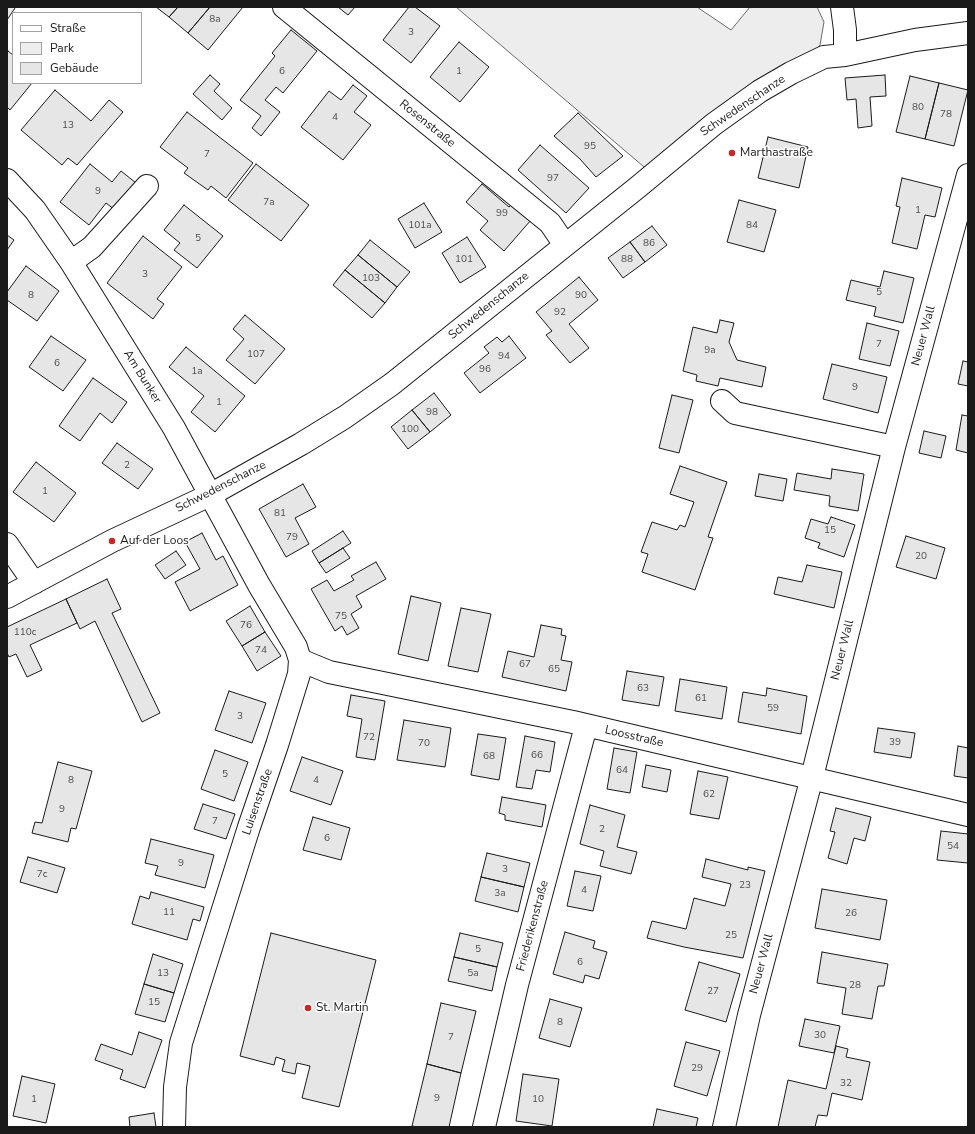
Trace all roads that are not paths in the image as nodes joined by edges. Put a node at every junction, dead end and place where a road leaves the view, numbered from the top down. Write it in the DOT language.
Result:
graph roads {
  1 [pos="284,7"];
  2 [pos="842,7"];
  3 [pos="968,33"];
  4 [pos="846,55"];
  5 [pos="968,175"];
  6 [pos="7,180"];
  7 [pos="147,186"];
  8 [pos="565,245"];
  9 [pos="71,262"];
  10 [pos="722,401"];
  11 [pos="894,448"];
  12 [pos="210,495"];
  13 [pos="7,544"];
  14 [pos="34,583"];
  15 [pos="7,596"];
  16 [pos="300,660"];
  17 [pos="586,726"];
  18 [pos="812,778"];
  19 [pos="968,815"];
  20 [pos="174,1127"];
  21 [pos="484,1127"];
  22 [pos="724,1127"];
  1 -- 8 [label="street, Rosenstraße"];
  2 -- 4 [label="street"];
  3 -- 4 [label="street, Schwedenschanze"];
  4 -- 8 [label="street, Schwedenschanze"];
  5 -- 11 [label="street, Neuer Wall"];
  6 -- 9 [label="street, Am Bunker"];
  7 -- 9 [label="street"];
  8 -- 12 [label="street, Schwedenschanze"];
  9 -- 12 [label="street, Am Bunker"];
  10 -- 11 [label="street"];
  11 -- 18 [label="street, Neuer Wall"];
  12 -- 14 [label="street, Schwedenschanze"];
  12 -- 16 [label="street, Luisenstraße"];
  13 -- 14 [label="street"];
  14 -- 15 [label="street, Schwedenschanze"];
  16 -- 17 [label="street, Loosstraße"];
  16 -- 20 [label="street, Luisenstraße"];
  17 -- 18 [label="street, Loosstraße"];
  17 -- 21 [label="street, Friederikenstraße"];
  18 -- 19 [label="street, Loosstraße"];
  18 -- 22 [label="street, Neuer Wall"];
}
